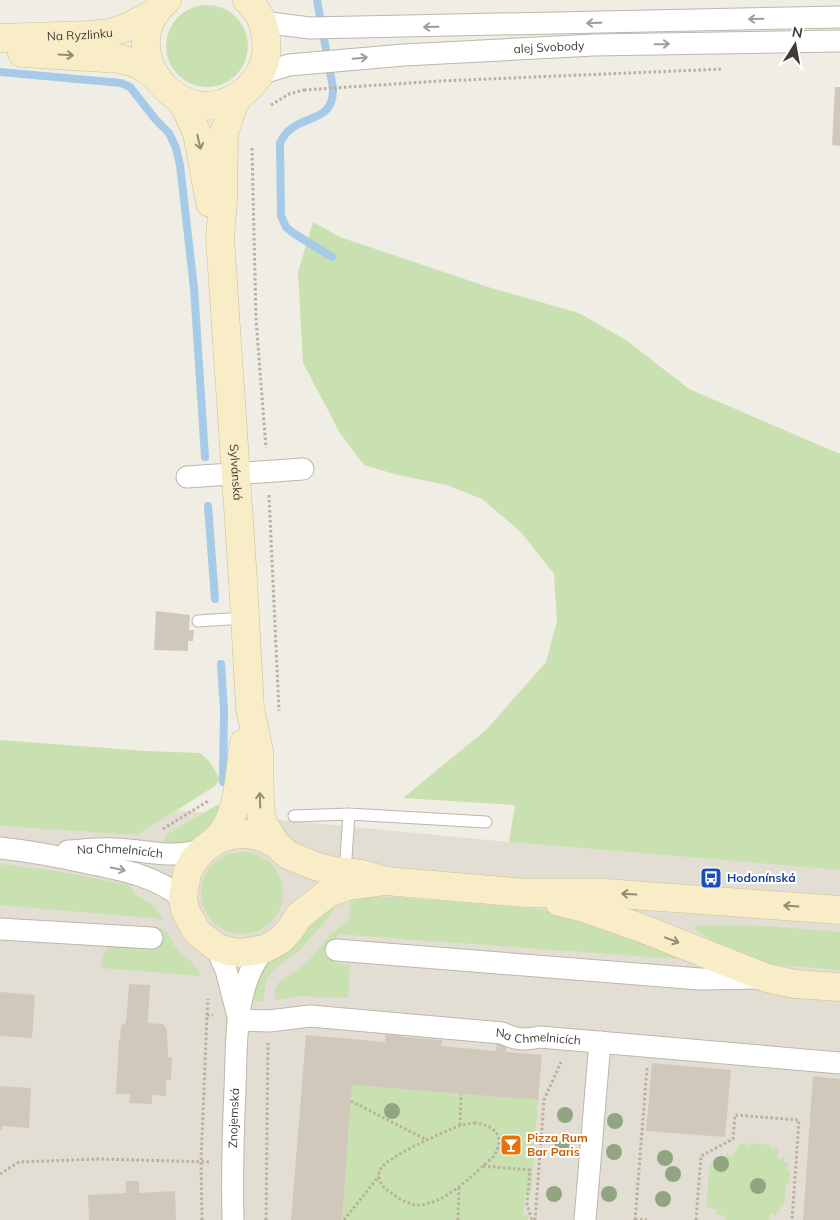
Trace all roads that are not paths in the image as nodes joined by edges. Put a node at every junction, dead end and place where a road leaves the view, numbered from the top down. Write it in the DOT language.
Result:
graph roads {
  1 [pos="161,6"];
  2 [pos="255,11"];
  3 [pos="840,17"];
  4 [pos="0,38"];
  5 [pos="840,40"];
  6 [pos="0,51"];
  7 [pos="260,74"];
  8 [pos="155,76"];
  9 [pos="239,96"];
  10 [pos="179,98"];
  11 [pos="220,238"];
  12 [pos="303,469"];
  13 [pos="236,474"];
  14 [pos="187,477"];
  15 [pos="245,618"];
  16 [pos="198,621"];
  17 [pos="250,708"];
  18 [pos="348,814"];
  19 [pos="294,816"];
  20 [pos="486,822"];
  21 [pos="210,845"];
  22 [pos="0,848"];
  23 [pos="282,850"];
  24 [pos="36,852"];
  25 [pos="345,872"];
  26 [pos="386,881"];
  27 [pos="526,893"];
  28 [pos="183,898"];
  29 [pos="840,910"];
  30 [pos="299,916"];
  31 [pos="0,928"];
  32 [pos="152,938"];
  33 [pos="216,947"];
  34 [pos="264,949"];
  35 [pos="336,950"];
  36 [pos="766,978"];
  37 [pos="840,987"];
  38 [pos="238,1018"];
  39 [pos="600,1042"];
  40 [pos="840,1063"];
  41 [pos="233,1220"];
  42 [pos="586,1220"];
  1 -- 4 [label="street, Na Ryzlinku"];
  1 -- 8 [label="street"];
  3 -- 2 [label="street, alej Svobody, one-way"];
  2 -- 7 [label="street"];
  7 -- 5 [label="street, alej Svobody, one-way"];
  6 -- 8 [label="street, Na Ryzlinku, one-way"];
  7 -- 9 [label="street"];
  8 -- 10 [label="street"];
  9 -- 10 [label="street"];
  9 -- 11 [label="street, Sylvánská"];
  10 -- 11 [label="street, Sylvánská, one-way"];
  11 -- 13 [label="street, Sylvánská"];
  12 -- 13 [label="street"];
  13 -- 14 [label="street"];
  13 -- 15 [label="street, Sylvánská"];
  15 -- 16 [label="lane"];
  15 -- 17 [label="street, Sylvánská"];
  17 -- 21 [label="street, Sylvánská"];
  23 -- 17 [label="street, Sylvánská, one-way"];
  18 -- 19 [label="lane"];
  18 -- 20 [label="lane"];
  18 -- 25 [label="lane"];
  21 -- 23 [label="street, Na Chmelnicích"];
  21 -- 24 [label="street, Na Chmelnicích"];
  21 -- 28 [label="street, Na Chmelnicích"];
  22 -- 24 [label="street, Na Chmelnicích"];
  23 -- 25 [label="street, Na Chmelnicích"];
  23 -- 30 [label="street, Na Chmelnicích"];
  24 -- 28 [label="street, Na Chmelnicích, one-way"];
  25 -- 26 [label="street, Na Chmelnicích"];
  26 -- 27 [label="street, Na Chmelnicích"];
  26 -- 30 [label="street, Na Chmelnicích"];
  29 -- 27 [label="street, Na Chmelnicích, one-way"];
  27 -- 36 [label="street, Na Chmelnicích, one-way"];
  28 -- 33 [label="street, Na Chmelnicích"];
  30 -- 34 [label="street, Na Chmelnicích"];
  31 -- 32 [label="street"];
  33 -- 34 [label="street, Na Chmelnicích"];
  33 -- 38 [label="street, Znojemská"];
  34 -- 38 [label="street, Znojemská"];
  35 -- 36 [label="street, Na Chmelnicích"];
  36 -- 37 [label="street, Na Chmelnicích"];
  38 -- 39 [label="street, Na Chmelnicích"];
  38 -- 41 [label="street, Znojemská"];
  39 -- 40 [label="street, Na Chmelnicích"];
  39 -- 42 [label="street"];
}
